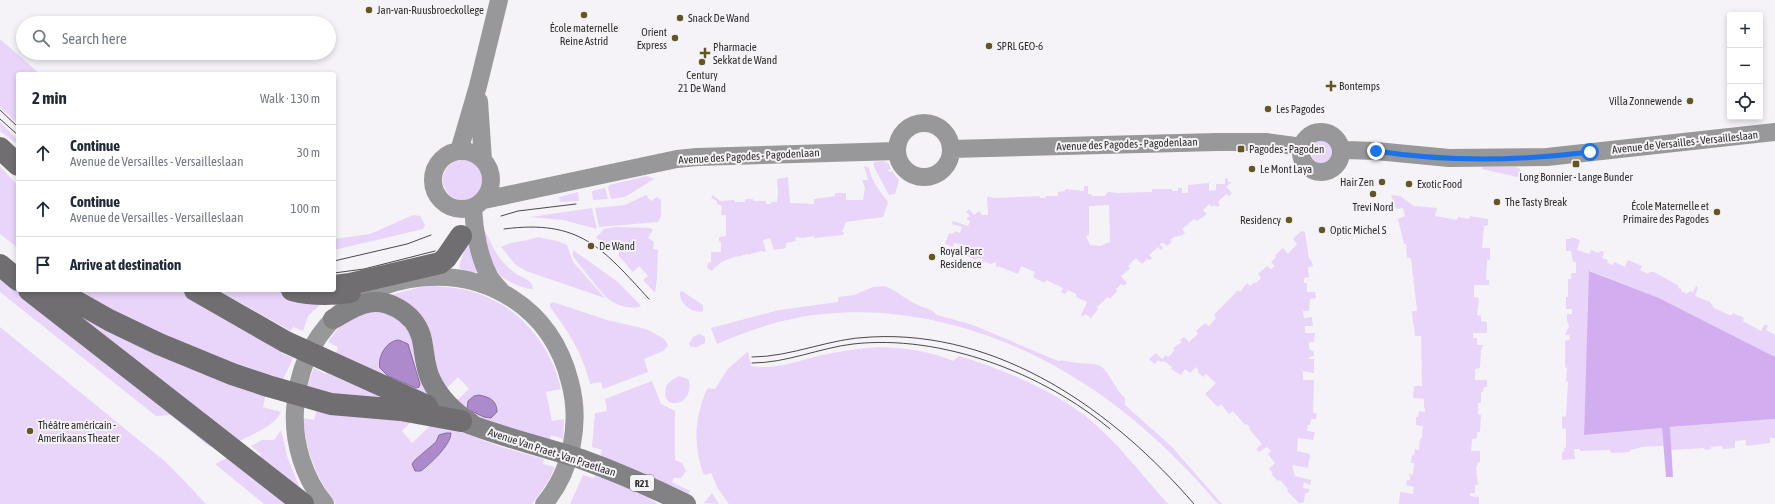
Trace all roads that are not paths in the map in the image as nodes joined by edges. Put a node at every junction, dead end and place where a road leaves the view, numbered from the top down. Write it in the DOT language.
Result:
graph roads {
  1 [pos="499,0"];
  2 [pos="478,86"];
  3 [pos="1775,132"];
  4 [pos="0,147"];
  5 [pos="1302,147"];
  6 [pos="951,149"];
  7 [pos="459,151"];
  8 [pos="897,151"];
  9 [pos="1341,152"];
  10 [pos="16,156"];
  11 [pos="483,160"];
  12 [pos="16,163"];
  13 [pos="479,204"];
  14 [pos="447,206"];
  15 [pos="461,236"];
  16 [pos="0,251"];
  17 [pos="16,263"];
  18 [pos="0,265"];
  19 [pos="446,276"];
  20 [pos="16,278"];
  21 [pos="384,285"];
  22 [pos="336,286"];
  23 [pos="32,292"];
  24 [pos="60,292"];
  25 [pos="198,292"];
  26 [pos="301,292"];
  27 [pos="505,295"];
  28 [pos="333,319"];
  29 [pos="469,425"];
  30 [pos="560,480"];
  31 [pos="297,499"];
  32 [pos="309,504"];
  33 [pos="325,504"];
  34 [pos="544,504"];
  35 [pos="556,504"];
  36 [pos="686,504"];
  1 -- 2 [label="street"];
  2 -- 7 [label="street"];
  2 -- 11 [label="street"];
  3 -- 9 [label="street, Avenue de Versailles - Versailleslaan"];
  4 -- 10 [label="highway"];
  4 -- 12 [label="highway"];
  5 -- 6 [label="street, Avenue des Pagodes - Pagodenlaan"];
  5 -- 9 [label="street"];
  5 -- 9 [label="street"];
  6 -- 8 [label="street"];
  6 -- 8 [label="street"];
  7 -- 11 [label="street"];
  7 -- 14 [label="street"];
  8 -- 13 [label="street, Avenue des Pagodes - Pagodenlaan"];
  11 -- 13 [label="street"];
  13 -- 14 [label="street"];
  13 -- 27 [label="street"];
  14 -- 15 [label="street"];
  15 -- 19 [label="street"];
  15 -- 22 [label="highway"];
  16 -- 17 [label="highway"];
  18 -- 20 [label="highway"];
  19 -- 21 [label="street"];
  19 -- 27 [label="street"];
  21 -- 26 [label="highway"];
  21 -- 28 [label="street"];
  23 -- 31 [label="highway"];
  24 -- 29 [label="highway"];
  25 -- 29 [label="highway"];
  27 -- 30 [label="street"];
  28 -- 29 [label="main road"];
  28 -- 33 [label="street"];
  29 -- 36 [label="main road, Avenue Van Praet - Van Praetlaan / R21"];
  30 -- 34 [label="street"];
  30 -- 35 [label="street"];
  31 -- 32 [label="highway"];
}
